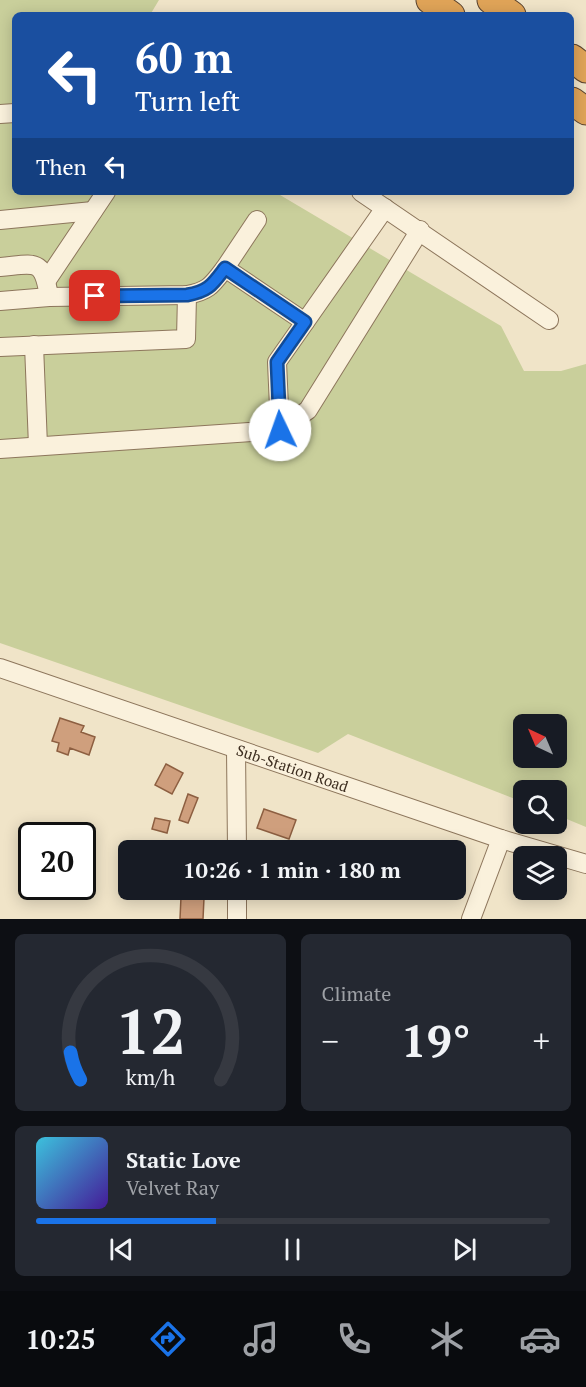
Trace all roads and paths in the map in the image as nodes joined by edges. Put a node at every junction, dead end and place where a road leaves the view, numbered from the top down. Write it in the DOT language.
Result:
graph roads {
  1 [pos="491,0"];
  2 [pos="508,12"];
  3 [pos="574,60"];
  4 [pos="586,69"];
  5 [pos="104,195"];
  6 [pos="366,195"];
  7 [pos="385,207"];
  8 [pos="93,212"];
  9 [pos="0,220"];
  10 [pos="257,220"];
  11 [pos="420,230"];
  12 [pos="0,267"];
  13 [pos="225,268"];
  14 [pos="48,288"];
  15 [pos="187,295"];
  16 [pos="0,301"];
  17 [pos="549,320"];
  18 [pos="305,322"];
  19 [pos="34,345"];
  20 [pos="0,347"];
  21 [pos="280,430"];
  22 [pos="38,446"];
  23 [pos="0,449"];
  24 [pos="0,668"];
  25 [pos="236,749"];
  26 [pos="501,839"];
  27 [pos="237,840"];
  28 [pos="586,864"];
  29 [pos="237,900"];
  30 [pos="237,919"];
  31 [pos="471,919"];
  1 -- 2 [label="highway"];
  3 -- 4 [label="highway"];
  5 -- 8 [label="street"];
  6 -- 7 [label="street"];
  7 -- 11 [label="street"];
  7 -- 18 [label="street"];
  8 -- 9 [label="street"];
  8 -- 14 [label="street"];
  10 -- 13 [label="street"];
  11 -- 17 [label="street"];
  11 -- 21 [label="street"];
  12 -- 14 [label="street"];
  13 -- 15 [label="street"];
  13 -- 18 [label="street"];
  14 -- 15 [label="street"];
  14 -- 16 [label="street"];
  15 -- 19 [label="street"];
  18 -- 21 [label="street"];
  19 -- 20 [label="street"];
  19 -- 22 [label="street"];
  21 -- 22 [label="street"];
  22 -- 23 [label="street"];
  24 -- 25 [label="street, Sub-Station Road"];
  25 -- 26 [label="street, Sub-Station Road"];
  25 -- 27 [label="street"];
  26 -- 28 [label="street, Sub-Station Road"];
  26 -- 31 [label="street"];
  29 -- 30 [label="street"];
}
